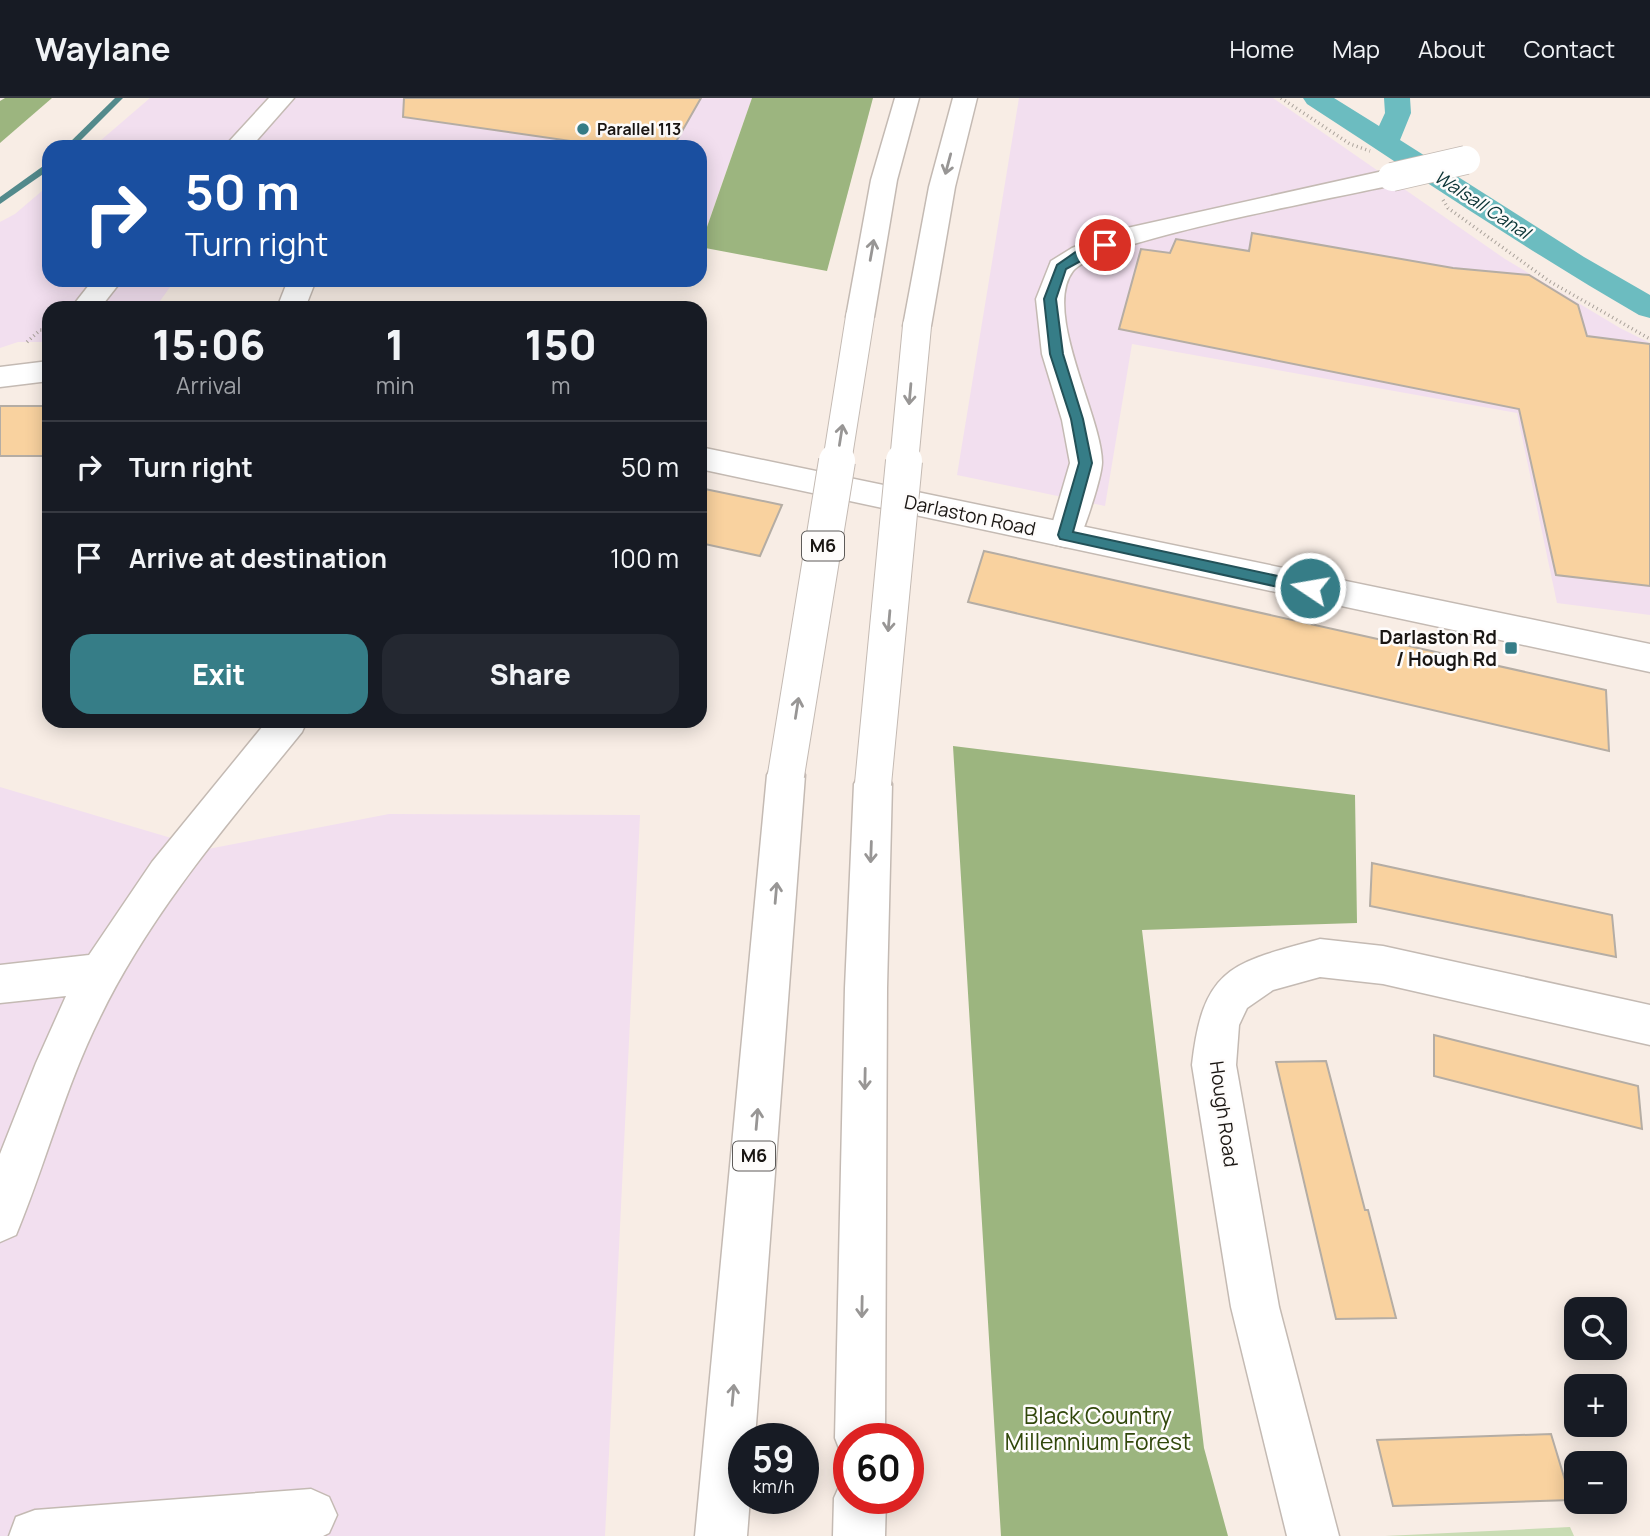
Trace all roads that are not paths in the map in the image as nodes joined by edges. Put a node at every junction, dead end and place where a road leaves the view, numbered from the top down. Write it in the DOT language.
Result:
graph roads {
  1 [pos="282,98"];
  2 [pos="907,98"];
  3 [pos="965,98"];
  4 [pos="243,140"];
  5 [pos="1466,160"];
  6 [pos="102,287"];
  7 [pos="91,301"];
  8 [pos="42,372"];
  9 [pos="0,377"];
  10 [pos="707,459"];
  11 [pos="1065,535"];
  12 [pos="1649,664"];
  13 [pos="283,728"];
  14 [pos="101,973"];
  15 [pos="0,984"];
  16 [pos="1650,1025"];
  17 [pos="0,1219"];
  18 [pos="860,1423"];
  19 [pos="859,1514"];
  20 [pos="311,1515"];
  21 [pos="35,1536"];
  22 [pos="720,1536"];
  23 [pos="859,1536"];
  24 [pos="1313,1536"];
  1 -- 4 [label="main road"];
  22 -- 2 [label="main road, M6, one-way, bridge"];
  3 -- 18 [label="main road, one-way, bridge"];
  5 -- 11 [label="main road, bridge"];
  6 -- 7 [label="main road"];
  8 -- 9 [label="main road"];
  10 -- 11 [label="main road, Darlaston Road"];
  11 -- 12 [label="main road, Darlaston Road"];
  13 -- 14 [label="main road"];
  14 -- 15 [label="main road"];
  14 -- 17 [label="main road"];
  16 -- 24 [label="main road, Hough Road"];
  19 -- 23 [label="main road"];
  20 -- 21 [label="main road"];
}
